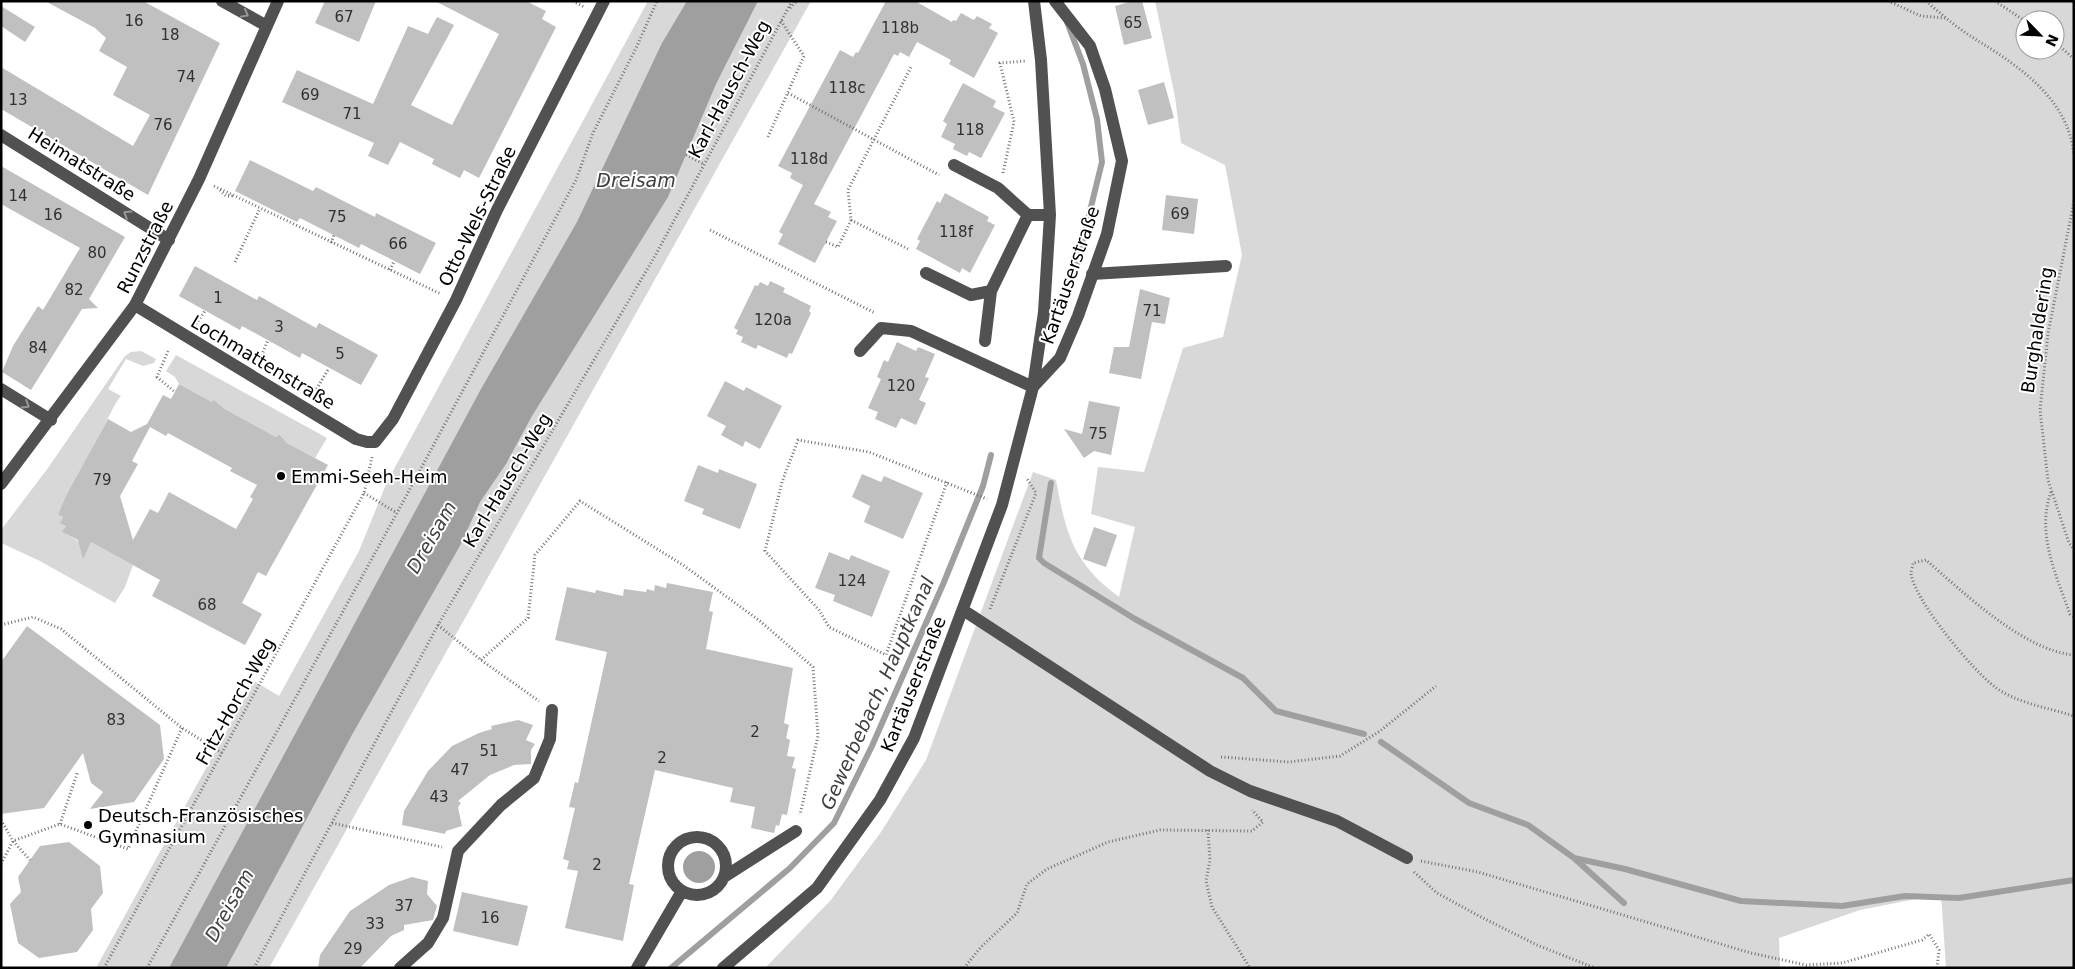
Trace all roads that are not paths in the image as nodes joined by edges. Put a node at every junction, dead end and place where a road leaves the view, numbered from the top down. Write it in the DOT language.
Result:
graph roads {
  1 [pos="222,1"];
  2 [pos="278,1"];
  3 [pos="604,1"];
  4 [pos="1034,1"];
  5 [pos="1055,1"];
  6 [pos="267,26"];
  7 [pos="1,135"];
  8 [pos="954,165"];
  9 [pos="1028,215"];
  10 [pos="1050,215"];
  11 [pos="169,240"];
  12 [pos="1226,266"];
  13 [pos="926,274"];
  14 [pos="1092,274"];
  15 [pos="991,291"];
  16 [pos="135,305"];
  17 [pos="985,340"];
  18 [pos="860,351"];
  19 [pos="1033,387"];
  20 [pos="1,389"];
  21 [pos="51,420"];
  22 [pos="375,442"];
  23 [pos="1,484"];
  24 [pos="963,610"];
  25 [pos="552,710"];
  26 [pos="796,830"];
  27 [pos="1407,858"];
  28 [pos="724,878"];
  29 [pos="682,891"];
  30 [pos="400,968"];
  31 [pos="637,968"];
  32 [pos="723,968"];
  1 -- 6 [label="street, one-way"];
  2 -- 6 [label="street, Runzstraße"];
  3 -- 22 [label="street, Otto-Wels-Straße"];
  4 -- 10 [label="street, Kartäuserstraße"];
  5 -- 14 [label="street, Kartäuserstraße"];
  6 -- 11 [label="street, Runzstraße"];
  11 -- 7 [label="street, Heimatstraße, one-way"];
  8 -- 9 [label="street"];
  9 -- 10 [label="street"];
  9 -- 15 [label="street"];
  10 -- 19 [label="street, Kartäuserstraße"];
  11 -- 16 [label="street, Runzstraße"];
  12 -- 14 [label="street"];
  13 -- 15 [label="street"];
  14 -- 19 [label="street, Kartäuserstraße"];
  15 -- 17 [label="street"];
  16 -- 21 [label="street, Runzstraße"];
  16 -- 22 [label="street, Lochmattenstraße"];
  18 -- 19 [label="street"];
  19 -- 24 [label="street, Kartäuserstraße"];
  20 -- 21 [label="street, one-way"];
  21 -- 23 [label="street, Runzstraße"];
  24 -- 27 [label="street"];
  24 -- 32 [label="street, Kartäuserstraße"];
  25 -- 30 [label="street"];
  26 -- 28 [label="street"];
  28 -- 29 [label="street"];
  28 -- 29 [label="street"];
  29 -- 31 [label="street"];
}
